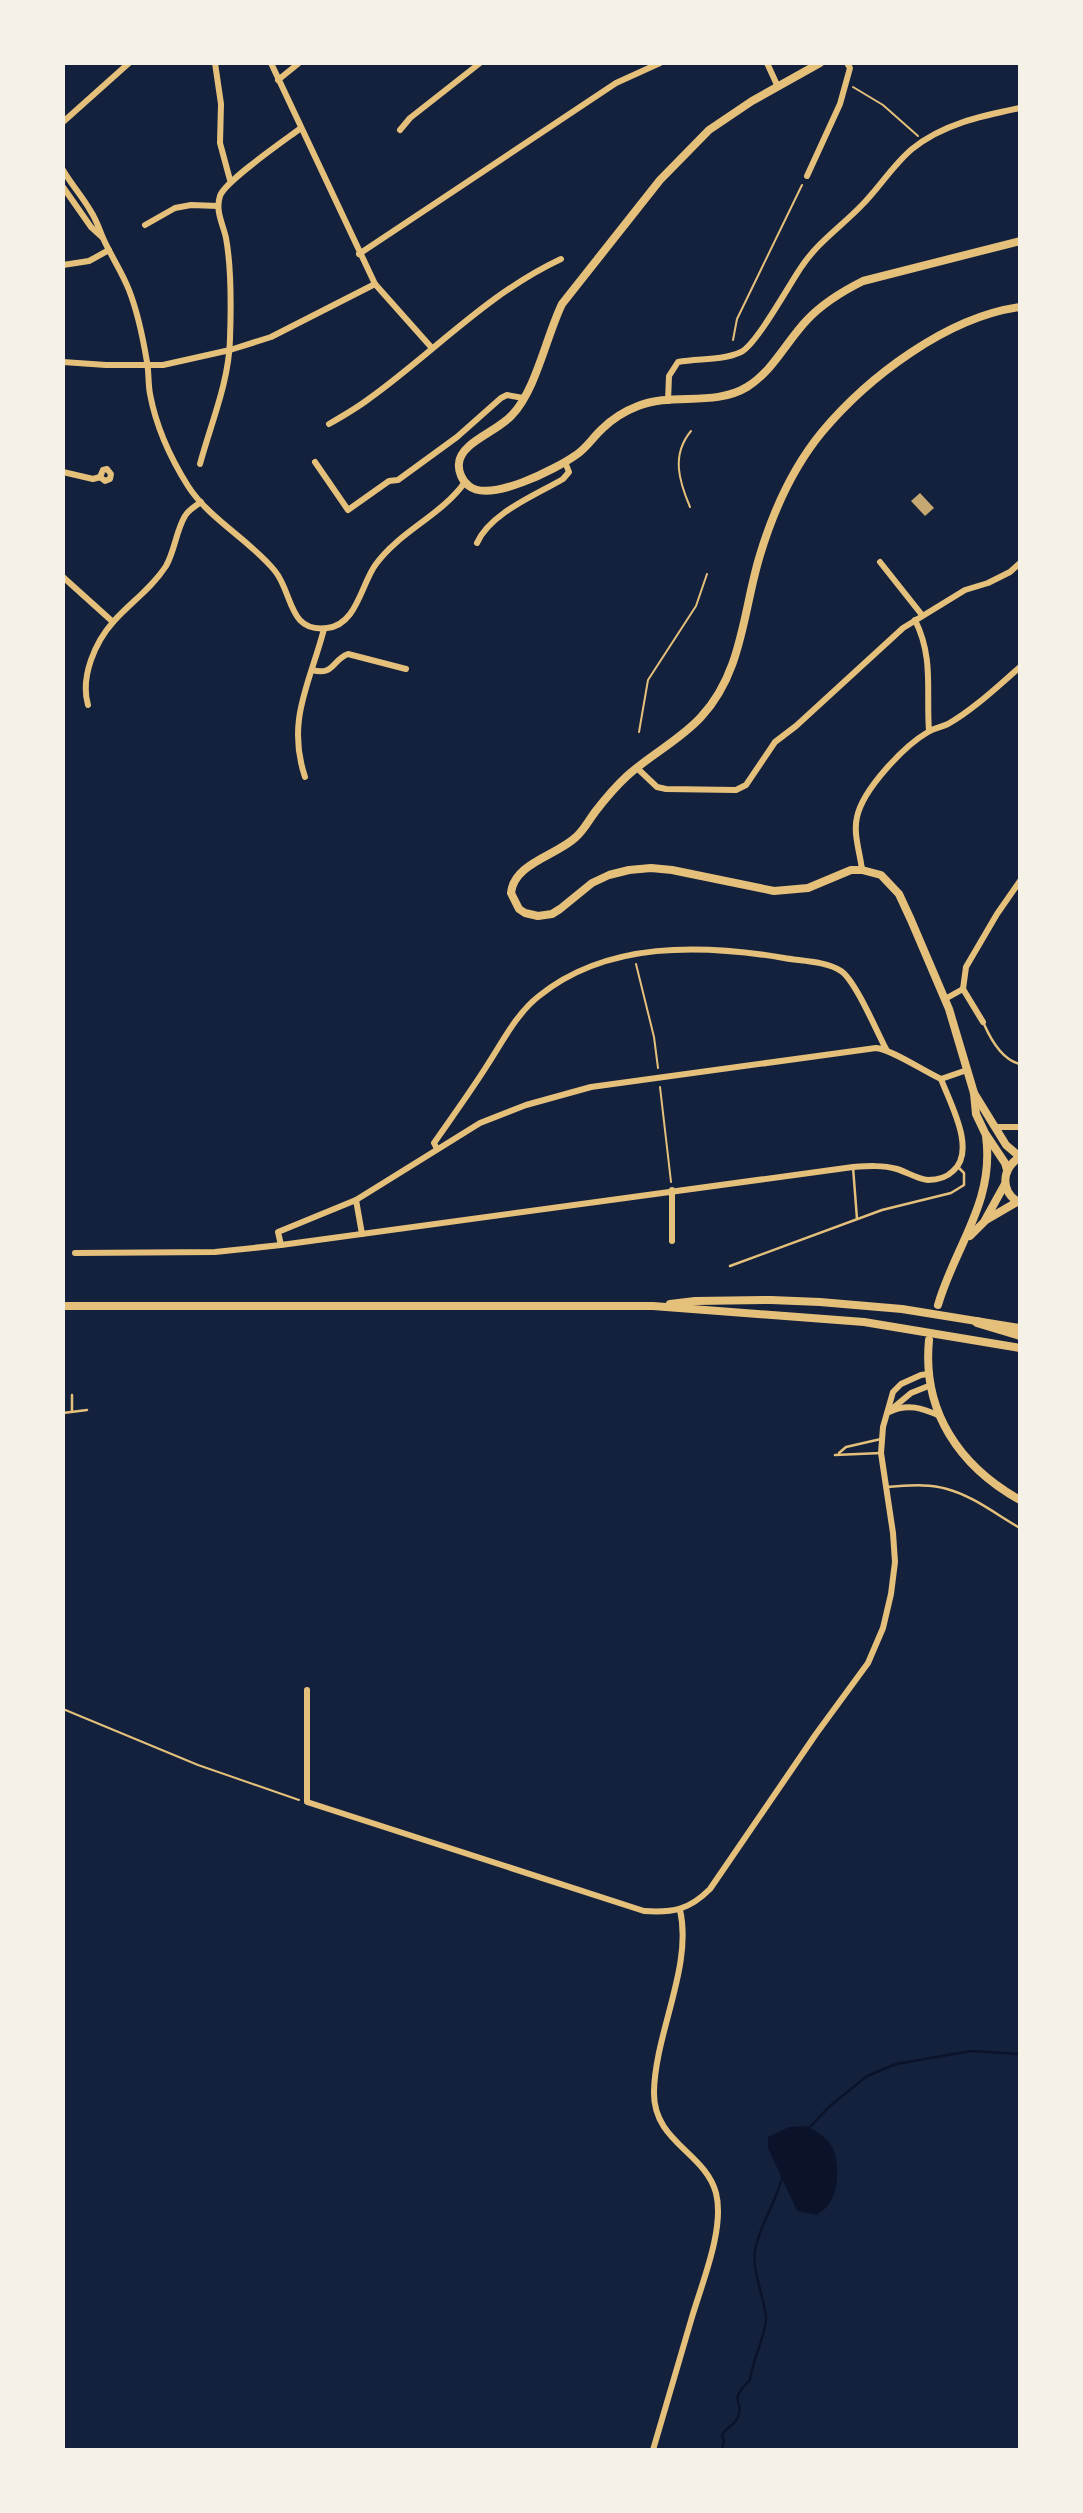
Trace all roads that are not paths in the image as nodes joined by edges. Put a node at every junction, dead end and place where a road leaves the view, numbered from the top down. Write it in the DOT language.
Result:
graph roads {
  1 [pos="129,63"];
  2 [pos="215,63"];
  3 [pos="271,63"];
  4 [pos="299,63"];
  5 [pos="480,63"];
  6 [pos="660,63"];
  7 [pos="767,63"];
  8 [pos="820,63"];
  9 [pos="847,63"];
  10 [pos="278,80"];
  11 [pos="778,87"];
  12 [pos="1020,108"];
  13 [pos="63,122"];
  14 [pos="301,128"];
  15 [pos="400,130"];
  16 [pos="63,170"];
  17 [pos="807,176"];
  18 [pos="230,180"];
  19 [pos="63,187"];
  20 [pos="218,206"];
  21 [pos="145,225"];
  22 [pos="103,239"];
  23 [pos="1020,242"];
  24 [pos="109,250"];
  25 [pos="359,254"];
  26 [pos="561,259"];
  27 [pos="63,265"];
  28 [pos="375,284"];
  29 [pos="1020,307"];
  30 [pos="431,347"];
  31 [pos="230,350"];
  32 [pos="63,362"];
  33 [pos="148,365"];
  34 [pos="523,398"];
  35 [pos="668,401"];
  36 [pos="329,424"];
  37 [pos="315,462"];
  38 [pos="565,462"];
  39 [pos="200,464"];
  40 [pos="63,472"];
  41 [pos="100,477"];
  42 [pos="465,482"];
  43 [pos="201,502"];
  44 [pos="477,543"];
  45 [pos="880,562"];
  46 [pos="1020,563"];
  47 [pos="63,577"];
  48 [pos="922,615"];
  49 [pos="915,620"];
  50 [pos="113,622"];
  51 [pos="324,629"];
  52 [pos="1020,667"];
  53 [pos="406,668"];
  54 [pos="312,670"];
  55 [pos="88,705"];
  56 [pos="929,731"];
  57 [pos="633,771"];
  58 [pos="305,777"];
  59 [pos="862,870"];
  60 [pos="1020,881"];
  61 [pos="963,989"];
  62 [pos="945,999"];
  63 [pos="983,1022"];
  64 [pos="886,1049"];
  65 [pos="1020,1064"];
  66 [pos="967,1070"];
  67 [pos="942,1079"];
  68 [pos="974,1093"];
  69 [pos="995,1127"];
  70 [pos="1020,1127"];
  71 [pos="985,1133"];
  72 [pos="437,1149"];
  73 [pos="1020,1157"];
  74 [pos="853,1167"];
  75 [pos="958,1167"];
  76 [pos="1007,1170"];
  77 [pos="1005,1184"];
  78 [pos="672,1190"];
  79 [pos="356,1200"];
  80 [pos="1018,1202"];
  81 [pos="858,1220"];
  82 [pos="984,1222"];
  83 [pos="362,1234"];
  84 [pos="672,1241"];
  85 [pos="965,1241"];
  86 [pos="281,1245"];
  87 [pos="75,1253"];
  88 [pos="730,1266"];
  89 [pos="63,1306"];
  90 [pos="653,1306"];
  91 [pos="938,1306"];
  92 [pos="977,1322"];
  93 [pos="1020,1328"];
  94 [pos="1020,1335"];
  95 [pos="929,1339"];
  96 [pos="1020,1348"];
  97 [pos="928,1374"];
  98 [pos="931,1385"];
  99 [pos="72,1395"];
  100 [pos="87,1410"];
  101 [pos="72,1411"];
  102 [pos="889,1412"];
  103 [pos="63,1413"];
  104 [pos="940,1416"];
  105 [pos="881,1438"];
  106 [pos="881,1453"];
  107 [pos="886,1487"];
  108 [pos="1020,1500"];
  109 [pos="1020,1528"];
  110 [pos="307,1690"];
  111 [pos="680,1910"];
  112 [pos="653,2450"];
  1 -- 13 [label="street"];
  2 -- 18 [label="street"];
  3 -- 10 [label="street"];
  4 -- 10 [label="street"];
  5 -- 15 [label="street"];
  6 -- 25 [label="street"];
  7 -- 11 [label="street"];
  8 -- 11 [label="main road"];
  9 -- 17 [label="street"];
  10 -- 14 [label="street"];
  11 -- 34 [label="main road"];
  12 -- 35 [label="street"];
  14 -- 18 [label="street"];
  14 -- 25 [label="street"];
  16 -- 22 [label="street"];
  18 -- 20 [label="street"];
  19 -- 22 [label="street"];
  20 -- 21 [label="street"];
  20 -- 31 [label="street"];
  22 -- 24 [label="street"];
  23 -- 35 [label="main road"];
  24 -- 27 [label="street"];
  24 -- 33 [label="street"];
  25 -- 28 [label="street"];
  26 -- 30 [label="street"];
  28 -- 30 [label="street"];
  28 -- 31 [label="street"];
  29 -- 57 [label="main road"];
  30 -- 36 [label="street"];
  31 -- 33 [label="street"];
  31 -- 39 [label="street"];
  32 -- 33 [label="street"];
  33 -- 43 [label="street"];
  34 -- 37 [label="street"];
  34 -- 42 [label="main road"];
  35 -- 38 [label="main road"];
  38 -- 42 [label="main road"];
  38 -- 44 [label="street"];
  40 -- 41 [label="street"];
  42 -- 51 [label="street"];
  43 -- 50 [label="street"];
  43 -- 51 [label="street"];
  45 -- 48 [label="street"];
  46 -- 48 [label="street"];
  47 -- 50 [label="street"];
  48 -- 49 [label="street"];
  49 -- 56 [label="street"];
  49 -- 57 [label="street"];
  50 -- 55 [label="street"];
  51 -- 54 [label="street"];
  52 -- 56 [label="street"];
  53 -- 54 [label="street"];
  54 -- 58 [label="street"];
  56 -- 59 [label="street"];
  57 -- 59 [label="main road"];
  59 -- 62 [label="main road"];
  60 -- 61 [label="street"];
  61 -- 62 [label="street"];
  61 -- 63 [label="street"];
  62 -- 66 [label="main road"];
  63 -- 65 [label="lane"];
  64 -- 67 [label="street"];
  64 -- 72 [label="street"];
  64 -- 72 [label="street"];
  66 -- 67 [label="street"];
  66 -- 68 [label="main road"];
  67 -- 75 [label="street"];
  68 -- 69 [label="main road"];
  68 -- 71 [label="main road"];
  69 -- 70 [label="street"];
  69 -- 73 [label="main road"];
  71 -- 76 [label="main road"];
  71 -- 85 [label="main road"];
  72 -- 79 [label="street"];
  73 -- 76 [label="main road"];
  74 -- 75 [label="street"];
  74 -- 78 [label="street"];
  74 -- 81 [label="lane"];
  75 -- 81 [label="lane"];
  76 -- 77 [label="main road"];
  77 -- 80 [label="main road"];
  77 -- 82 [label="main road"];
  78 -- 83 [label="street"];
  78 -- 84 [label="street"];
  79 -- 83 [label="street"];
  79 -- 86 [label="street"];
  80 -- 82 [label="main road"];
  81 -- 88 [label="lane"];
  82 -- 85 [label="main road"];
  83 -- 86 [label="street"];
  85 -- 91 [label="main road"];
  86 -- 87 [label="street"];
  89 -- 90 [label="main road"];
  90 -- 92 [label="main road"];
  90 -- 96 [label="main road"];
  92 -- 93 [label="main road"];
  92 -- 94 [label="highway"];
  95 -- 97 [label="main road"];
  97 -- 98 [label="main road"];
  97 -- 102 [label="street"];
  98 -- 102 [label="street"];
  98 -- 104 [label="main road"];
  99 -- 101 [label="lane"];
  100 -- 101 [label="lane"];
  101 -- 103 [label="lane"];
  102 -- 104 [label="street"];
  102 -- 105 [label="street"];
  104 -- 108 [label="main road"];
  105 -- 106 [label="street"];
  105 -- 106 [label="lane"];
  106 -- 107 [label="street"];
  107 -- 109 [label="lane"];
  107 -- 111 [label="street"];
  110 -- 111 [label="street"];
  111 -- 112 [label="street"];
}
